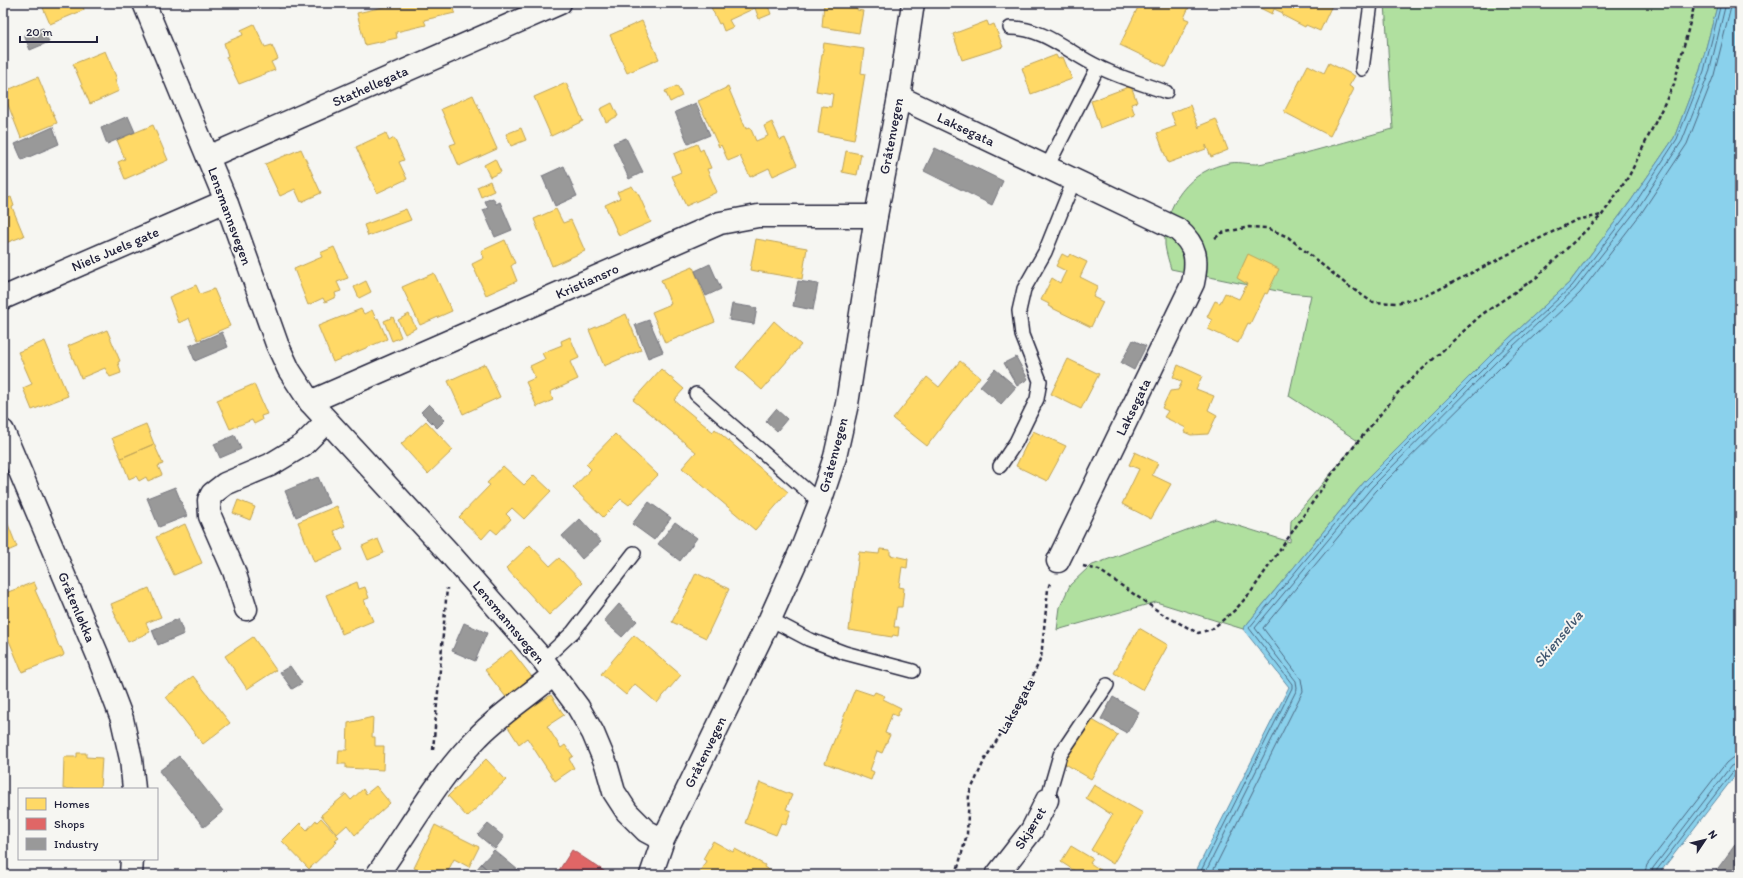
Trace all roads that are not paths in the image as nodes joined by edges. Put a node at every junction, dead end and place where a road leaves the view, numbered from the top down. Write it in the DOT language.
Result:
graph roads {
  1 [pos="144,3"];
  2 [pos="560,3"];
  3 [pos="913,3"];
  4 [pos="1371,3"];
  5 [pos="529,9"];
  6 [pos="1010,28"];
  7 [pos="1098,67"];
  8 [pos="1362,69"];
  9 [pos="1166,92"];
  10 [pos="899,97"];
  11 [pos="208,157"];
  12 [pos="1048,168"];
  13 [pos="1074,180"];
  14 [pos="226,201"];
  15 [pos="876,216"];
  16 [pos="3,298"];
  17 [pos="696,394"];
  18 [pos="310,402"];
  19 [pos="327,421"];
  20 [pos="3,431"];
  21 [pos="1000,466"];
  22 [pos="820,502"];
  23 [pos="634,554"];
  24 [pos="1058,561"];
  25 [pos="246,610"];
  26 [pos="770,619"];
  27 [pos="548,668"];
  28 [pos="913,671"];
  29 [pos="1107,685"];
  30 [pos="134,788"];
  31 [pos="1047,800"];
  32 [pos="663,840"];
  33 [pos="132,860"];
  34 [pos="131,875"];
  35 [pos="377,875"];
  36 [pos="650,875"];
  37 [pos="997,875"];
  1 -- 11 [label="street, Lensmannsvegen"];
  2 -- 5 [label="street, Stathellegata"];
  3 -- 10 [label="street, Gråtenvegen"];
  4 -- 8 [label="lane"];
  5 -- 11 [label="street, Stathellegata"];
  6 -- 7 [label="lane"];
  7 -- 9 [label="lane"];
  7 -- 12 [label="lane"];
  10 -- 12 [label="street, Laksegata"];
  10 -- 15 [label="street, Gråtenvegen"];
  11 -- 14 [label="street, Lensmannsvegen"];
  12 -- 13 [label="street, Laksegata"];
  13 -- 21 [label="lane"];
  13 -- 24 [label="street, Laksegata"];
  14 -- 16 [label="street, Niels Juels gate"];
  14 -- 18 [label="street, Lensmannsvegen"];
  15 -- 18 [label="street, Kristiansro"];
  15 -- 22 [label="street, Gråtenvegen"];
  17 -- 22 [label="lane"];
  18 -- 19 [label="street, Lensmannsvegen"];
  19 -- 25 [label="street"];
  19 -- 27 [label="street, Lensmannsvegen"];
  20 -- 30 [label="street, Gråtenløkka"];
  22 -- 26 [label="street, Gråtenvegen"];
  23 -- 27 [label="lane"];
  26 -- 28 [label="lane"];
  26 -- 32 [label="street, Gråtenvegen"];
  27 -- 32 [label="street, Lensmannsvegen"];
  27 -- 35 [label="street"];
  29 -- 31 [label="lane"];
  31 -- 37 [label="street, Skjæret"];
  32 -- 36 [label="street, Gråtenvegen"];
  33 -- 34 [label="street"];
}
